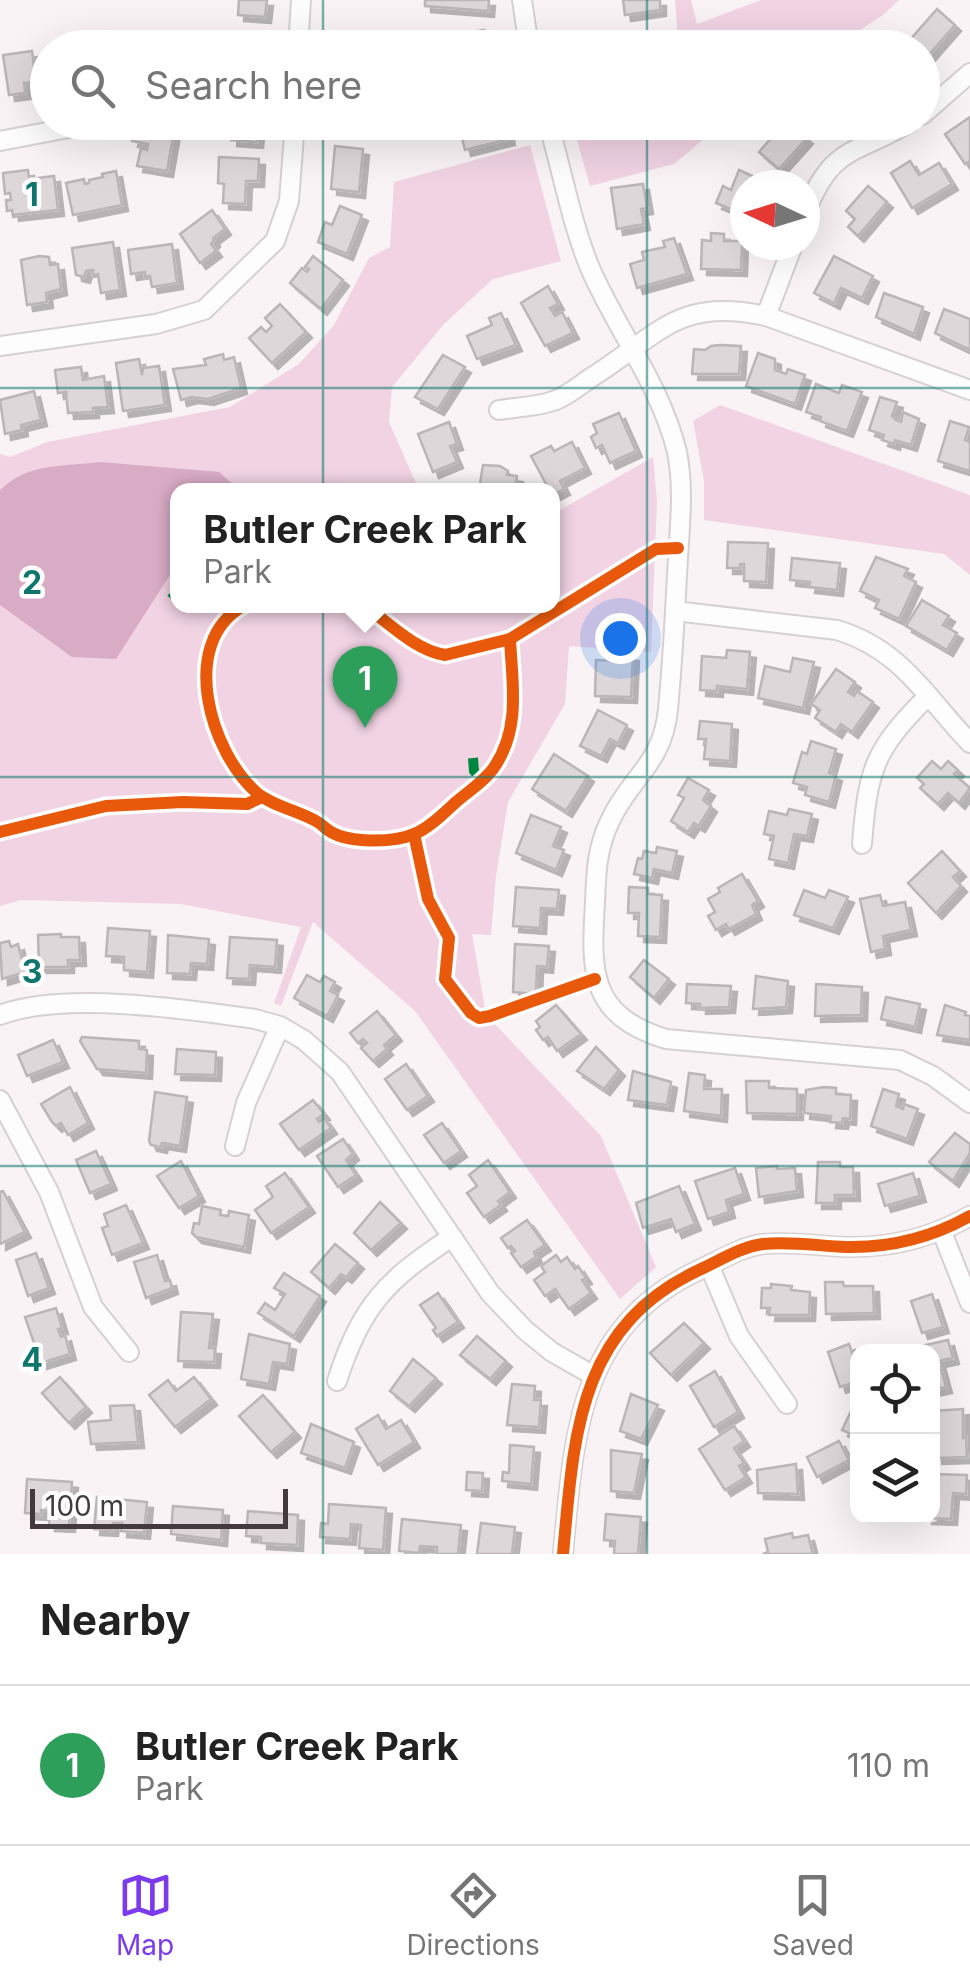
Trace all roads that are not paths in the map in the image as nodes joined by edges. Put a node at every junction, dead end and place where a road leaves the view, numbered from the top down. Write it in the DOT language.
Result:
graph roads {
  1 [pos="301,0"];
  2 [pos="522,0"];
  3 [pos="299,30"];
  4 [pos="526,30"];
  5 [pos="970,73"];
  6 [pos="940,99"];
  7 [pos="30,135"];
  8 [pos="294,140"];
  9 [pos="553,140"];
  10 [pos="872,140"];
  11 [pos="0,141"];
  12 [pos="820,179"];
  13 [pos="787,260"];
  14 [pos="766,316"];
  15 [pos="0,346"];
  16 [pos="634,351"];
  17 [pos="970,390"];
  18 [pos="499,410"];
  19 [pos="675,612"];
  20 [pos="928,696"];
  21 [pos="970,743"];
  22 [pos="862,844"];
  23 [pos="0,1015"];
  24 [pos="280,1026"];
  25 [pos="0,1100"];
  26 [pos="970,1103"];
  27 [pos="236,1146"];
  28 [pos="970,1216"];
  29 [pos="942,1232"];
  30 [pos="452,1237"];
  31 [pos="709,1265"];
  32 [pos="970,1302"];
  33 [pos="129,1352"];
  34 [pos="594,1376"];
  35 [pos="337,1381"];
  36 [pos="786,1404"];
  37 [pos="562,1554"];
  1 -- 3 [label="street"];
  2 -- 4 [label="street"];
  5 -- 6 [label="street"];
  7 -- 11 [label="street"];
  8 -- 15 [label="street"];
  9 -- 16 [label="street"];
  10 -- 12 [label="street"];
  13 -- 14 [label="street"];
  14 -- 16 [label="street"];
  14 -- 17 [label="street"];
  16 -- 18 [label="street"];
  16 -- 19 [label="street"];
  19 -- 20 [label="street"];
  19 -- 26 [label="street"];
  20 -- 21 [label="street"];
  20 -- 22 [label="street"];
  23 -- 24 [label="street"];
  24 -- 27 [label="street"];
  24 -- 30 [label="street"];
  25 -- 33 [label="street"];
  28 -- 29 [label="street"];
  29 -- 31 [label="street"];
  29 -- 32 [label="street"];
  30 -- 34 [label="street"];
  30 -- 35 [label="street"];
  31 -- 34 [label="street"];
  31 -- 36 [label="street"];
  34 -- 37 [label="street"];
}
